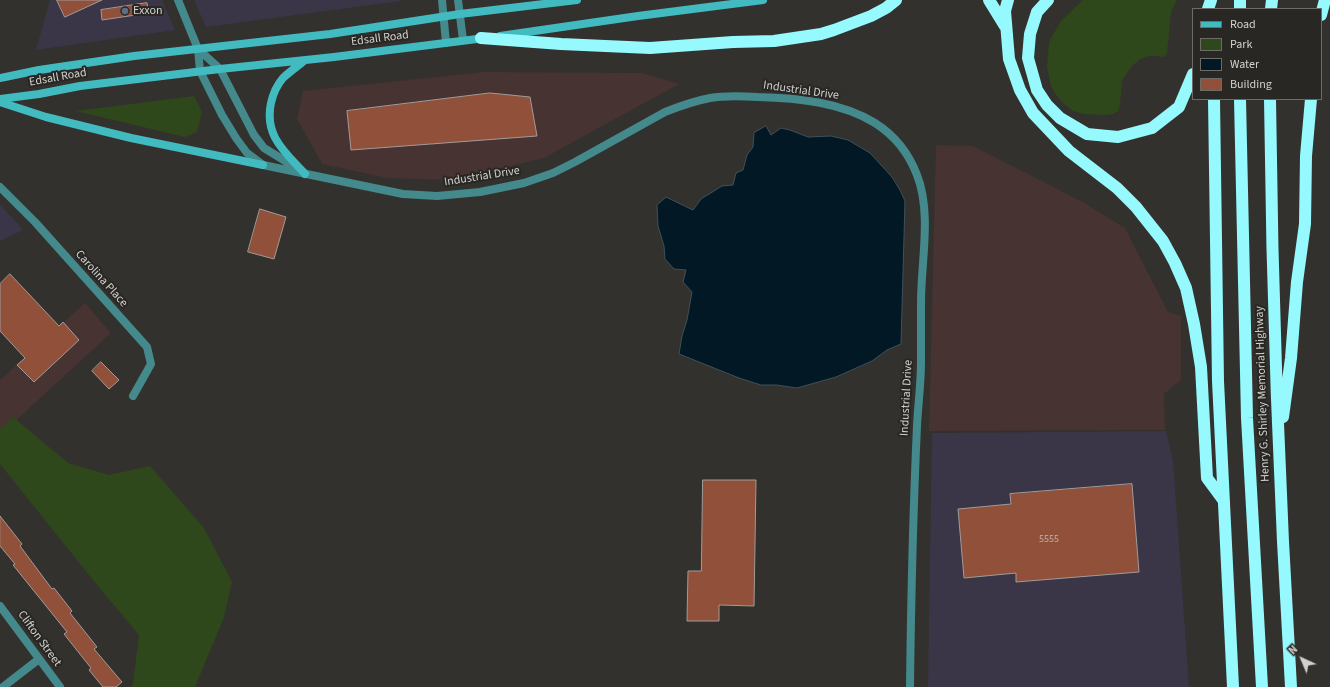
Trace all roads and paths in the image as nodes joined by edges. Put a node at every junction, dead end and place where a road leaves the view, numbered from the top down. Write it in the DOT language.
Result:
graph roads {
  1 [pos="178,0"];
  2 [pos="442,0"];
  3 [pos="458,0"];
  4 [pos="577,0"];
  5 [pos="763,0"];
  6 [pos="896,0"];
  7 [pos="989,0"];
  8 [pos="1008,0"];
  9 [pos="1048,0"];
  10 [pos="1325,0"];
  11 [pos="1322,11"];
  12 [pos="460,14"];
  13 [pos="444,16"];
  14 [pos="1006,28"];
  15 [pos="481,38"];
  16 [pos="462,40"];
  17 [pos="446,43"];
  18 [pos="198,49"];
  19 [pos="305,60"];
  20 [pos="220,69"];
  21 [pos="200,71"];
  22 [pos="1192,76"];
  23 [pos="0,78"];
  24 [pos="1214,100"];
  25 [pos="1240,100"];
  26 [pos="1270,100"];
  27 [pos="1311,100"];
  28 [pos="0,101"];
  29 [pos="263,165"];
  30 [pos="305,174"];
  31 [pos="0,187"];
  32 [pos="133,396"];
  33 [pos="1279,446"];
  34 [pos="1224,502"];
  35 [pos="0,606"];
  36 [pos="39,659"];
  37 [pos="3,687"];
  38 [pos="60,687"];
  39 [pos="910,687"];
  40 [pos="1233,687"];
  41 [pos="1262,687"];
  42 [pos="1291,687"];
  1 -- 18 [label="street"];
  2 -- 13 [label="street"];
  3 -- 12 [label="street"];
  4 -- 12 [label="main road, Edsall Road"];
  5 -- 15 [label="main road, Edsall Road"];
  6 -- 15 [label="highway"];
  7 -- 14 [label="highway"];
  8 -- 14 [label="highway"];
  9 -- 22 [label="highway"];
  10 -- 11 [label="highway"];
  12 -- 13 [label="main road, Edsall Road"];
  12 -- 16 [label="street"];
  13 -- 17 [label="street"];
  13 -- 18 [label="main road, Edsall Road"];
  14 -- 34 [label="highway"];
  15 -- 16 [label="main road, Edsall Road"];
  16 -- 17 [label="main road, Edsall Road"];
  17 -- 19 [label="main road, Edsall Road"];
  18 -- 20 [label="street, Industrial Drive"];
  18 -- 21 [label="street, Industrial Drive"];
  18 -- 23 [label="main road, Edsall Road"];
  19 -- 20 [label="main road, Edsall Road"];
  19 -- 30 [label="main road"];
  20 -- 21 [label="main road, Edsall Road"];
  20 -- 30 [label="street, Industrial Drive"];
  21 -- 28 [label="main road, Edsall Road"];
  21 -- 29 [label="street, Industrial Drive"];
  24 -- 34 [label="highway"];
  25 -- 41 [label="highway"];
  26 -- 33 [label="highway, Henry G. Shirley Memorial Highway"];
  27 -- 33 [label="highway"];
  28 -- 29 [label="main road"];
  29 -- 30 [label="street, Industrial Drive"];
  30 -- 39 [label="street, Industrial Drive"];
  31 -- 32 [label="street, Carolina Place"];
  33 -- 42 [label="highway, Henry G. Shirley Memorial Highway"];
  34 -- 40 [label="highway"];
  35 -- 36 [label="street, Clifton Street"];
  36 -- 37 [label="street"];
  36 -- 38 [label="street, Clifton Street"];
}
